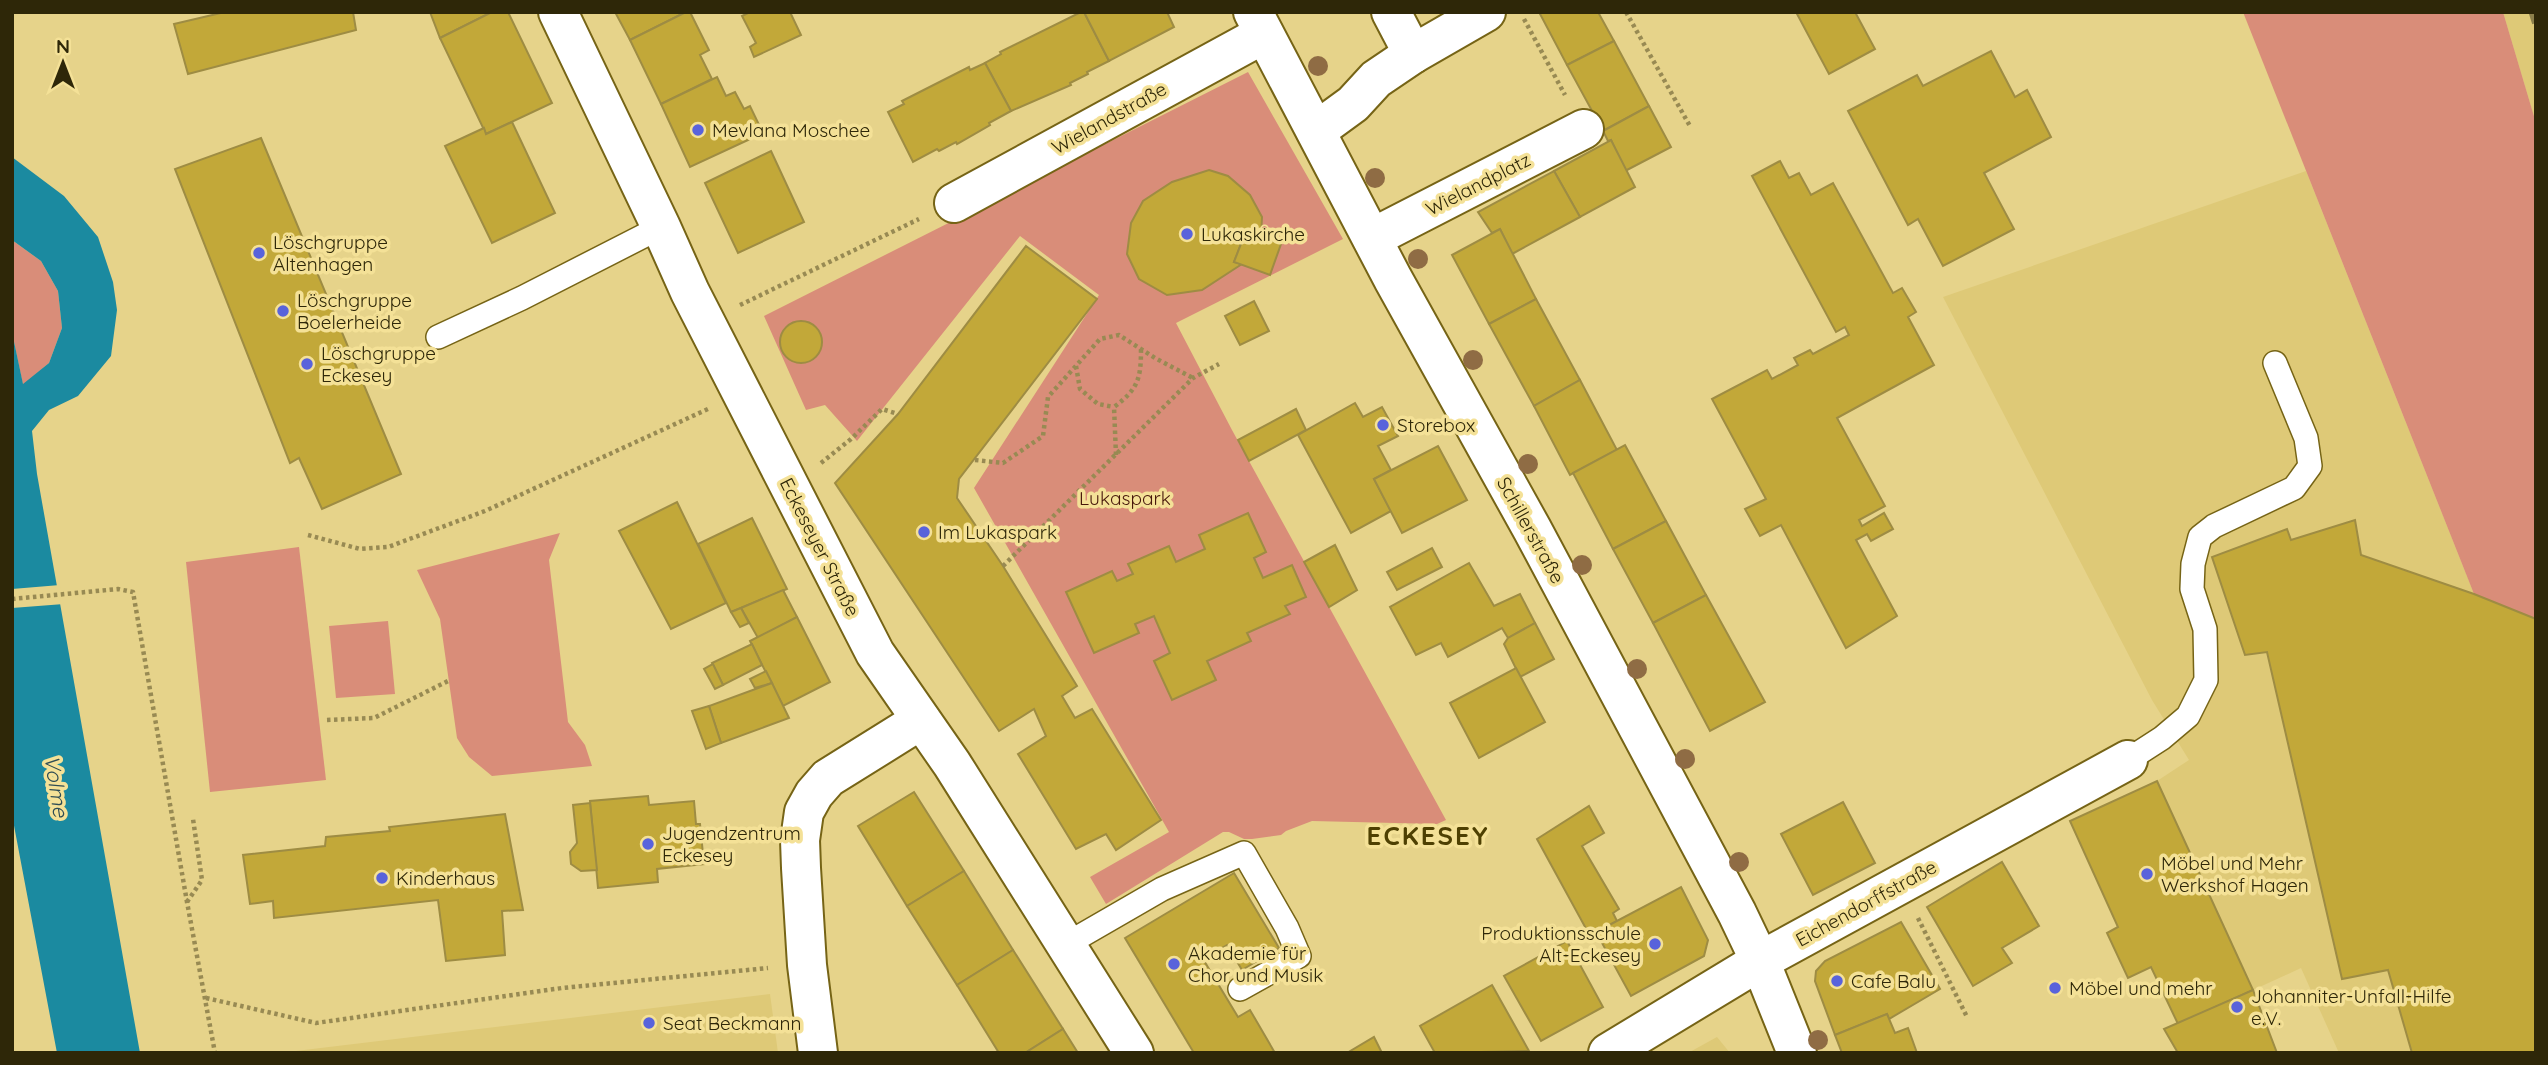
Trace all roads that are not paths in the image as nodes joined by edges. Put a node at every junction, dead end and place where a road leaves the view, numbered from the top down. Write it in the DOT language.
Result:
graph roads {
  1 [pos="558,12"];
  2 [pos="1391,12"];
  3 [pos="1486,12"];
  4 [pos="1259,23"];
  5 [pos="1413,54"];
  6 [pos="1584,130"];
  7 [pos="1316,131"];
  8 [pos="954,203"];
  9 [pos="661,227"];
  10 [pos="1372,238"];
  11 [pos="438,337"];
  12 [pos="2275,363"];
  13 [pos="921,720"];
  14 [pos="2128,760"];
  15 [pos="1065,945"];
  16 [pos="1760,961"];
  17 [pos="1240,989"];
  18 [pos="818,1053"];
  19 [pos="1134,1053"];
  20 [pos="1608,1053"];
  21 [pos="1797,1053"];
  1 -- 9 [label="street, Eckeseyer Straße"];
  2 -- 5 [label="street"];
  3 -- 5 [label="street"];
  4 -- 7 [label="street, Schillerstraße"];
  4 -- 8 [label="street, Wielandstraße"];
  5 -- 7 [label="street"];
  6 -- 10 [label="street, Wielandplatz"];
  7 -- 10 [label="street, Schillerstraße"];
  9 -- 11 [label="lane"];
  9 -- 13 [label="street, Eckeseyer Straße"];
  10 -- 16 [label="street, Schillerstraße"];
  12 -- 14 [label="lane"];
  13 -- 15 [label="street, Eckeseyer Straße"];
  13 -- 18 [label="street"];
  14 -- 16 [label="street, Eichendorffstraße"];
  15 -- 17 [label="lane"];
  15 -- 19 [label="street, Eckeseyer Straße"];
  16 -- 20 [label="street, Eichendorffstraße"];
  16 -- 21 [label="street, Schillerstraße"];
}
